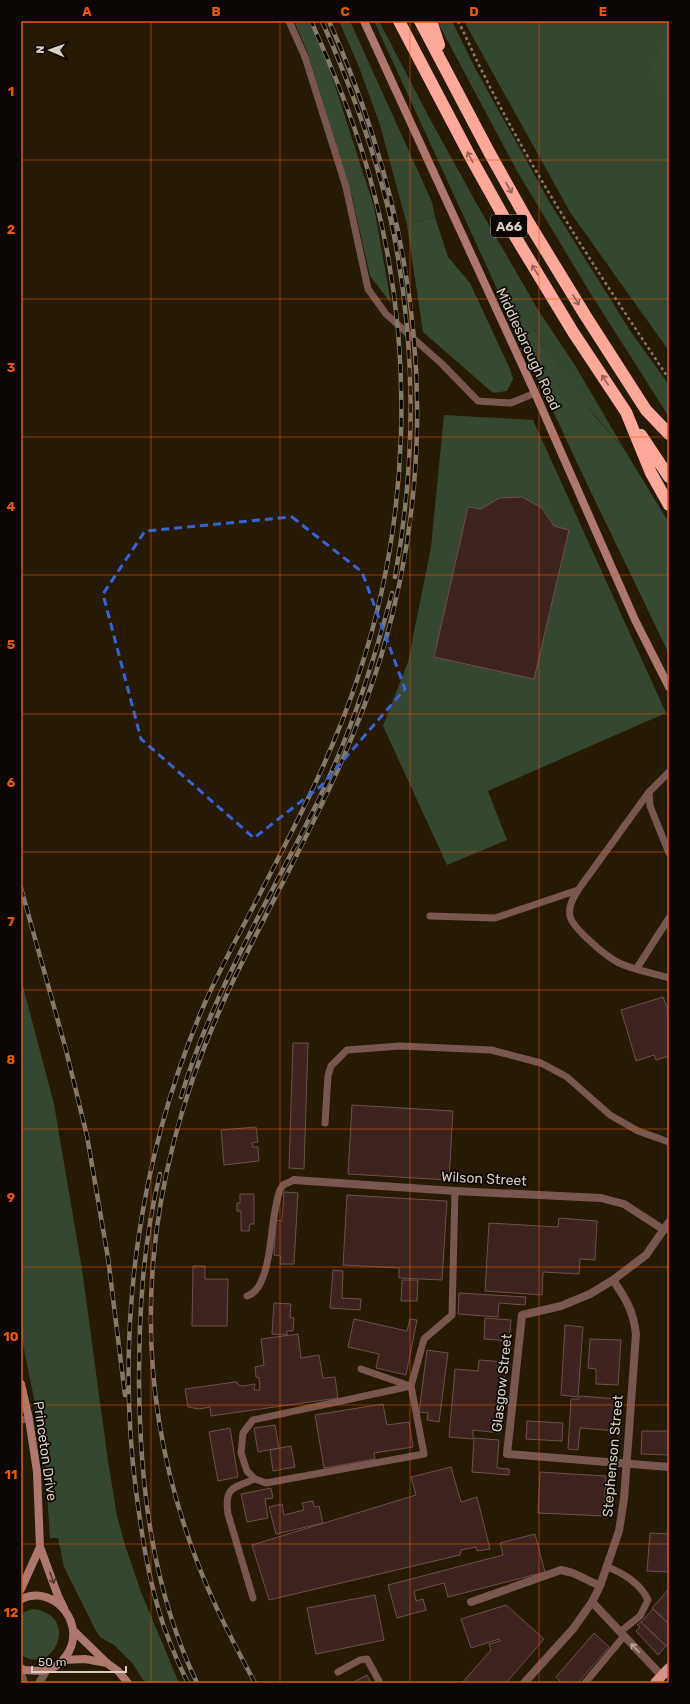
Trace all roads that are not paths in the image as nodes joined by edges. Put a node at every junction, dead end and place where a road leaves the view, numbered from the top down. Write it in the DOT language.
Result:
graph roads {
  1 [pos="289,21"];
  2 [pos="364,21"];
  3 [pos="398,21"];
  4 [pos="420,21"];
  5 [pos="431,21"];
  6 [pos="451,80"];
  7 [pos="534,393"];
  8 [pos="646,410"];
  9 [pos="626,412"];
  10 [pos="669,434"];
  11 [pos="669,445"];
  12 [pos="669,477"];
  13 [pos="669,505"];
  14 [pos="669,687"];
  15 [pos="669,772"];
  16 [pos="649,792"];
  17 [pos="669,853"];
  18 [pos="578,890"];
  19 [pos="430,916"];
  20 [pos="669,918"];
  21 [pos="637,968"];
  22 [pos="669,978"];
  23 [pos="325,1122"];
  24 [pos="669,1142"];
  25 [pos="294,1180"];
  26 [pos="455,1191"];
  27 [pos="669,1222"];
  28 [pos="664,1230"];
  29 [pos="613,1280"];
  30 [pos="247,1296"];
  31 [pos="361,1369"];
  32 [pos="21,1384"];
  33 [pos="411,1386"];
  34 [pos="25,1420"];
  35 [pos="626,1464"];
  36 [pos="669,1467"];
  37 [pos="255,1479"];
  38 [pos="40,1547"];
  39 [pos="607,1567"];
  40 [pos="600,1586"];
  41 [pos="21,1589"];
  42 [pos="253,1598"];
  43 [pos="21,1599"];
  44 [pos="471,1602"];
  45 [pos="592,1602"];
  46 [pos="64,1608"];
  47 [pos="74,1631"];
  48 [pos="622,1634"];
  49 [pos="63,1660"];
  50 [pos="108,1664"];
  51 [pos="21,1668"];
  52 [pos="46,1670"];
  53 [pos="338,1672"];
  54 [pos="21,1673"];
  55 [pos="662,1675"];
  56 [pos="24,1683"];
  57 [pos="39,1683"];
  58 [pos="128,1683"];
  59 [pos="380,1683"];
  60 [pos="524,1683"];
  61 [pos="585,1683"];
  1 -- 7 [label="lane"];
  2 -- 7 [label="main road, Middlesbrough Road"];
  9 -- 3 [label="highway, A66, one-way"];
  4 -- 6 [label="highway, A66"];
  5 -- 6 [label="highway, A66"];
  6 -- 8 [label="highway, A66, one-way"];
  7 -- 14 [label="main road, Middlesbrough Road"];
  8 -- 10 [label="highway"];
  8 -- 11 [label="highway, A66"];
  9 -- 12 [label="highway, A66"];
  9 -- 13 [label="highway, A66"];
  15 -- 16 [label="lane"];
  16 -- 17 [label="lane"];
  16 -- 18 [label="lane"];
  18 -- 19 [label="lane"];
  18 -- 21 [label="lane"];
  20 -- 21 [label="lane"];
  21 -- 22 [label="lane"];
  23 -- 24 [label="lane"];
  25 -- 26 [label="street, Wilson Street"];
  25 -- 30 [label="lane"];
  26 -- 28 [label="street, Wilson Street"];
  26 -- 33 [label="lane"];
  27 -- 28 [label="street"];
  28 -- 29 [label="street"];
  29 -- 35 [label="street, Stephenson Street"];
  29 -- 35 [label="street, Glasgow Street"];
  31 -- 33 [label="lane"];
  32 -- 34 [label="main road, Princeton Drive"];
  33 -- 37 [label="lane"];
  33 -- 37 [label="lane"];
  34 -- 38 [label="main road, Princeton Drive"];
  35 -- 36 [label="street"];
  35 -- 39 [label="street, Stephenson Street"];
  37 -- 42 [label="lane"];
  38 -- 41 [label="main road, Princeton Drive"];
  38 -- 46 [label="main road, Princeton Drive, one-way"];
  39 -- 40 [label="street, Stephenson Street"];
  39 -- 48 [label="lane"];
  40 -- 44 [label="street"];
  40 -- 45 [label="street, Stephenson Street"];
  43 -- 46 [label="main road"];
  45 -- 48 [label="street"];
  45 -- 60 [label="street, Stephenson Street"];
  46 -- 47 [label="main road, Princeton Drive"];
  47 -- 49 [label="main road"];
  47 -- 50 [label="main road"];
  55 -- 48 [label="street, one-way"];
  48 -- 61 [label="lane"];
  49 -- 50 [label="main road"];
  49 -- 52 [label="main road"];
  50 -- 58 [label="main road"];
  51 -- 52 [label="main road"];
  52 -- 57 [label="street"];
  53 -- 59 [label="lane"];
  54 -- 56 [label="street"];
}
